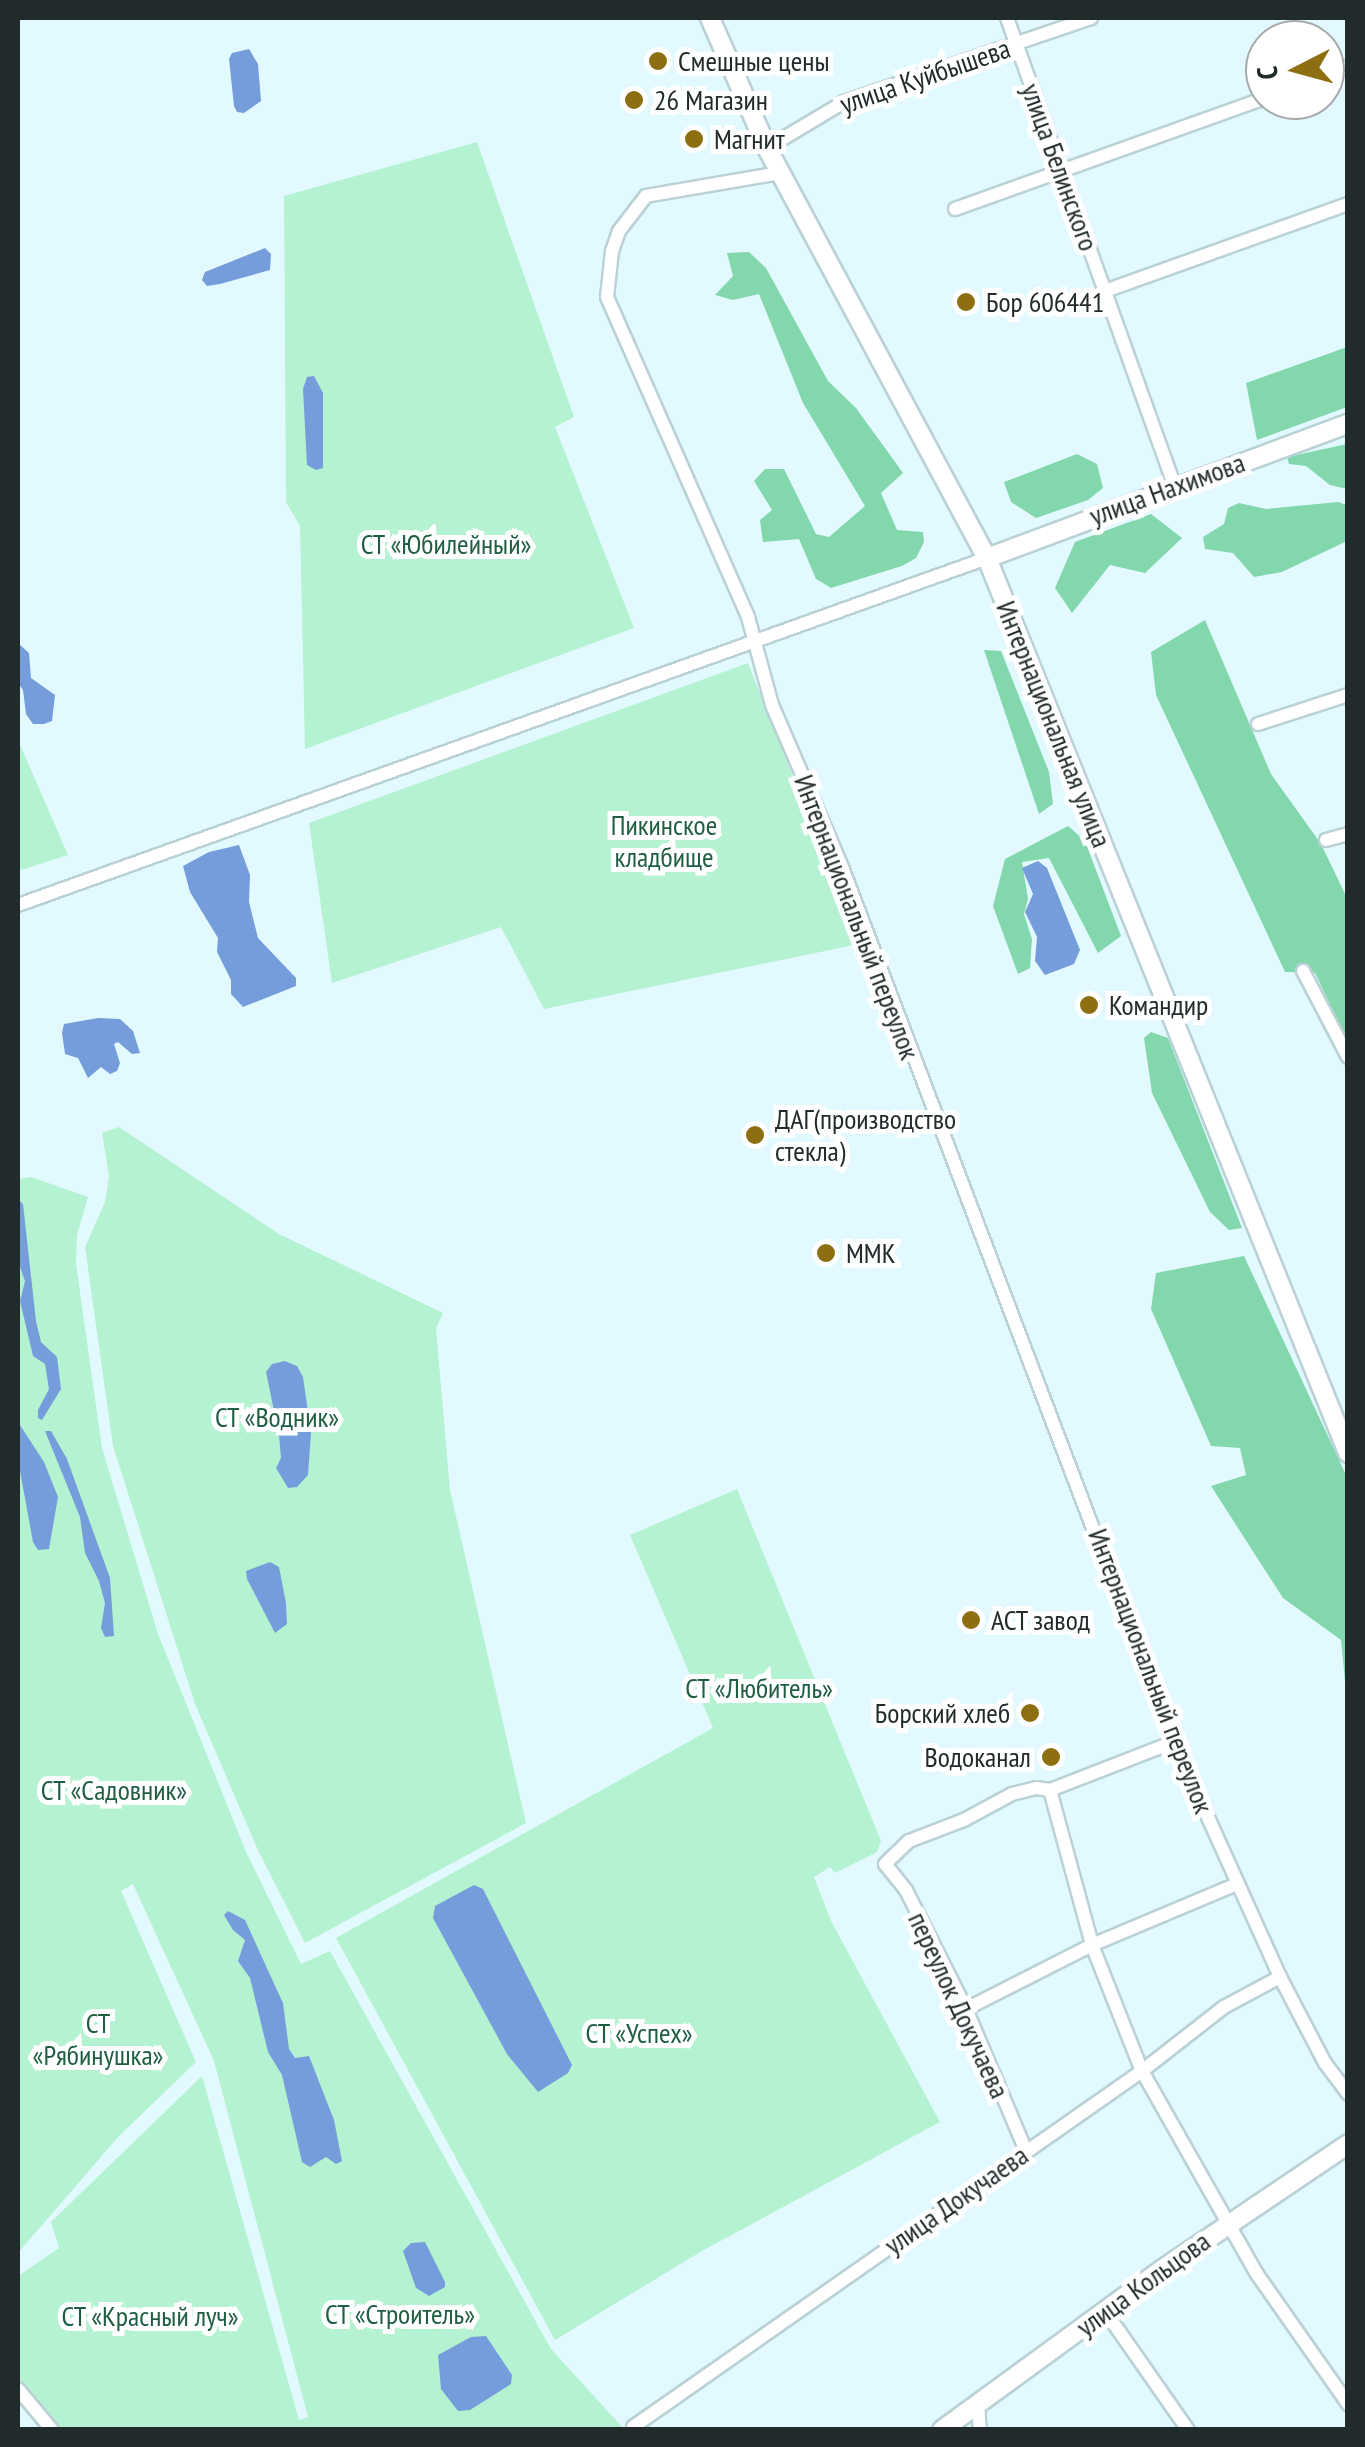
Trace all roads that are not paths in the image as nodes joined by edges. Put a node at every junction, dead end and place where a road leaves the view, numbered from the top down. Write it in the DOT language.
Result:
graph roads {
  1 [pos="713,18"];
  2 [pos="1007,18"];
  3 [pos="1091,18"];
  4 [pos="1016,45"];
  5 [pos="1245,105"];
  6 [pos="767,148"];
  7 [pos="780,172"];
  8 [pos="1063,172"];
  9 [pos="1348,204"];
  10 [pos="955,209"];
  11 [pos="1105,291"];
  12 [pos="1348,424"];
  13 [pos="1174,485"];
  14 [pos="987,558"];
  15 [pos="755,642"];
  16 [pos="1348,695"];
  17 [pos="1258,724"];
  18 [pos="1348,834"];
  19 [pos="1326,840"];
  20 [pos="18,904"];
  21 [pos="1303,971"];
  22 [pos="1348,1057"];
  23 [pos="1348,1453"];
  24 [pos="1174,1742"];
  25 [pos="1050,1790"];
  26 [pos="1236,1884"];
  27 [pos="1092,1945"];
  28 [pos="1280,1977"];
  29 [pos="966,2009"];
  30 [pos="1142,2071"];
  31 [pos="1348,2094"];
  32 [pos="1348,2144"];
  33 [pos="1026,2151"];
  34 [pos="1226,2225"];
  35 [pos="1104,2311"];
  36 [pos="18,2389"];
  37 [pos="1346,2401"];
  38 [pos="978,2404"];
  39 [pos="633,2428"];
  40 [pos="52,2430"];
  41 [pos="942,2430"];
  42 [pos="980,2430"];
  43 [pos="1188,2430"];
  1 -- 6 [label="main road, Интернациональная улица"];
  2 -- 4 [label="street, улица Белинского"];
  3 -- 4 [label="street, улица Куйбышева"];
  4 -- 6 [label="street, улица Куйбышева"];
  4 -- 8 [label="street, улица Белинского"];
  5 -- 8 [label="street"];
  6 -- 7 [label="main road, Интернациональная улица"];
  7 -- 14 [label="main road, Интернациональная улица"];
  7 -- 15 [label="street, Интернациональный переулок"];
  8 -- 10 [label="street"];
  8 -- 11 [label="street, улица Белинского"];
  9 -- 11 [label="street"];
  11 -- 13 [label="street, улица Белинского"];
  12 -- 13 [label="main road, улица Нахимова"];
  13 -- 14 [label="main road, улица Нахимова"];
  14 -- 15 [label="street"];
  14 -- 23 [label="main road, Интернациональная улица"];
  15 -- 20 [label="street"];
  15 -- 24 [label="street, Интернациональный переулок"];
  16 -- 17 [label="street"];
  18 -- 19 [label="street"];
  21 -- 22 [label="street"];
  24 -- 25 [label="street"];
  24 -- 26 [label="street, Интернациональный переулок"];
  25 -- 27 [label="street"];
  25 -- 29 [label="street, переулок Докучаева"];
  26 -- 27 [label="street"];
  26 -- 28 [label="street, Интернациональный переулок"];
  27 -- 29 [label="street"];
  27 -- 30 [label="street"];
  28 -- 30 [label="street, улица Докучаева"];
  28 -- 31 [label="street, Интернациональный переулок"];
  29 -- 33 [label="street, переулок Докучаева"];
  30 -- 33 [label="street, улица Докучаева"];
  30 -- 34 [label="street"];
  32 -- 34 [label="main road, улица Кольцова"];
  33 -- 39 [label="street, улица Докучаева"];
  34 -- 35 [label="main road, улица Кольцова"];
  34 -- 37 [label="street"];
  35 -- 38 [label="main road, улица Кольцова"];
  35 -- 43 [label="street"];
  36 -- 40 [label="street"];
  38 -- 41 [label="main road, улица Кольцова"];
  38 -- 42 [label="street"];
}
